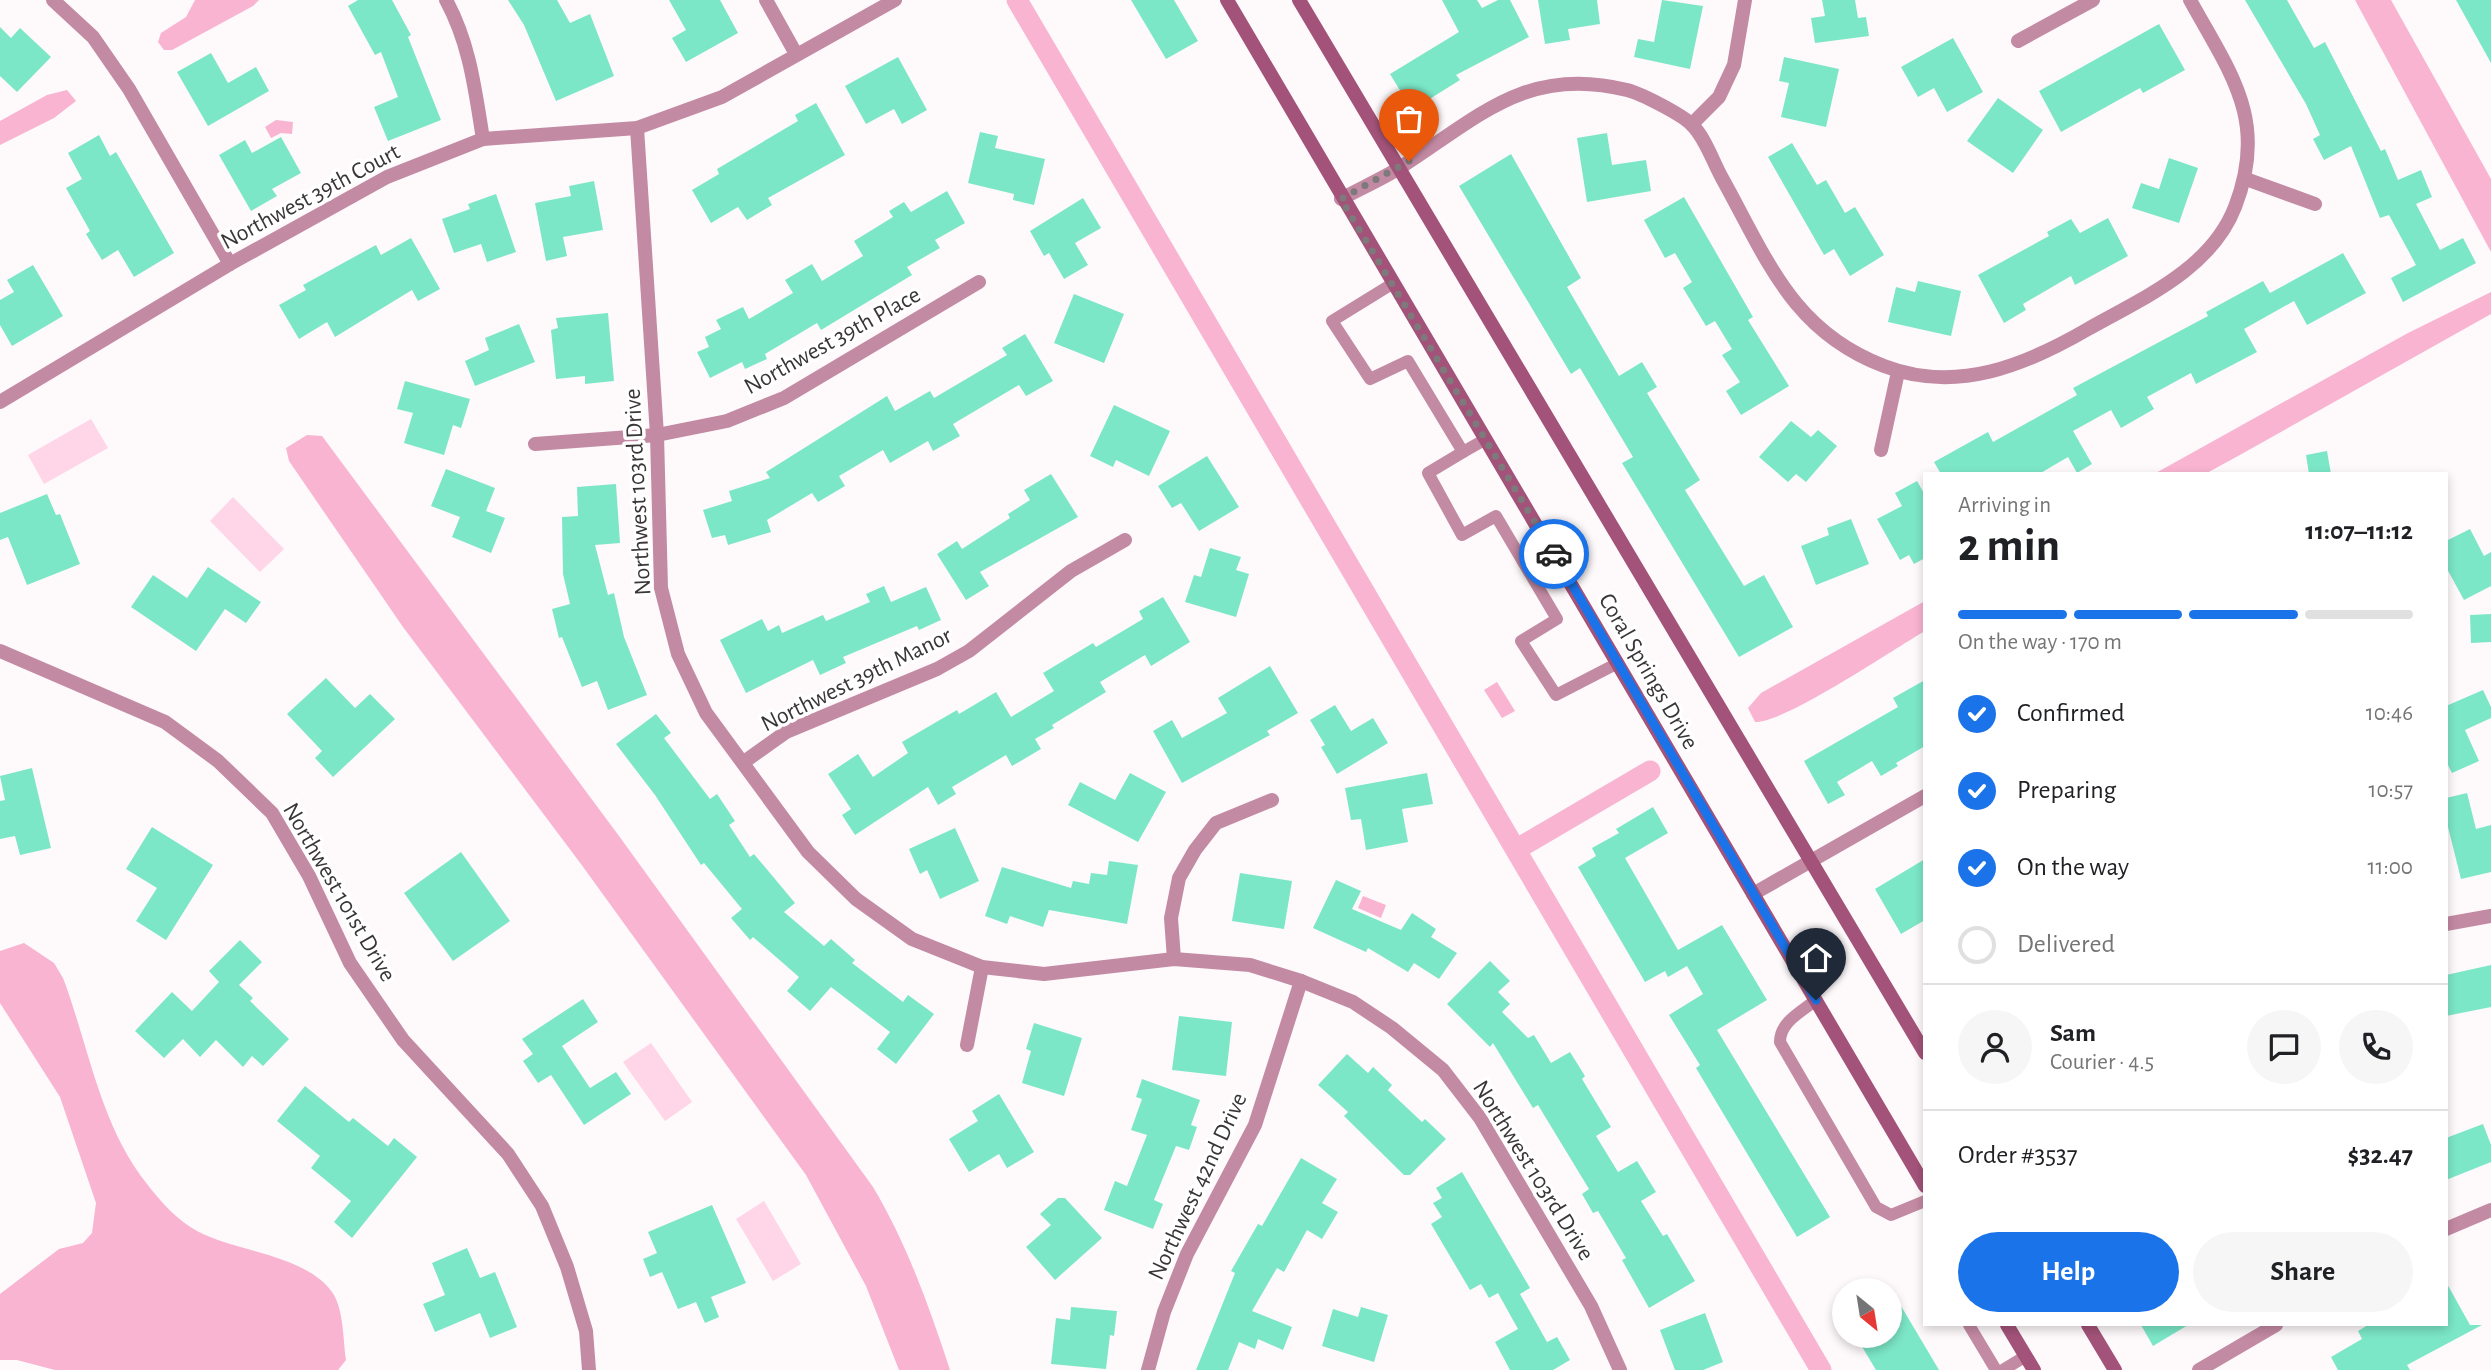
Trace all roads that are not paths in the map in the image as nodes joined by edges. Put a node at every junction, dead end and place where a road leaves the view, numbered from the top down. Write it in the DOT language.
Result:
graph roads {
  1 [pos="53,0"];
  2 [pos="446,0"];
  3 [pos="766,0"];
  4 [pos="895,0"];
  5 [pos="1227,0"];
  6 [pos="1299,0"];
  7 [pos="1745,0"];
  8 [pos="2093,0"];
  9 [pos="2190,0"];
  10 [pos="2018,41"];
  11 [pos="796,54"];
  12 [pos="1692,124"];
  13 [pos="637,128"];
  14 [pos="483,139"];
  15 [pos="1398,169"];
  16 [pos="2246,178"];
  17 [pos="1341,199"];
  18 [pos="2315,204"];
  19 [pos="230,264"];
  20 [pos="979,282"];
  21 [pos="1392,284"];
  22 [pos="1898,372"];
  23 [pos="0,402"];
  24 [pos="657,435"];
  25 [pos="1486,439"];
  26 [pos="535,444"];
  27 [pos="1881,450"];
  28 [pos="1463,452"];
  29 [pos="1125,540"];
  30 [pos="0,651"];
  31 [pos="1618,663"];
  32 [pos="744,762"];
  33 [pos="1923,797"];
  34 [pos="1272,800"];
  35 [pos="1810,861"];
  36 [pos="1753,894"];
  37 [pos="2491,916"];
  38 [pos="2448,924"];
  39 [pos="1174,959"];
  40 [pos="982,967"];
  41 [pos="1301,981"];
  42 [pos="1816,1000"];
  43 [pos="967,1045"];
  44 [pos="1923,1050"];
  45 [pos="1923,1183"];
  46 [pos="1923,1202"];
  47 [pos="2491,1210"];
  48 [pos="2448,1228"];
  49 [pos="1970,1326"];
  50 [pos="2008,1326"];
  51 [pos="2089,1326"];
  52 [pos="2274,1326"];
  53 [pos="2026,1356"];
  54 [pos="589,1370"];
  55 [pos="1148,1370"];
  56 [pos="1620,1370"];
  57 [pos="1996,1370"];
  58 [pos="2003,1370"];
  59 [pos="2034,1370"];
  60 [pos="2115,1370"];
  61 [pos="2199,1370"];
  1 -- 19 [label="street"];
  2 -- 14 [label="street"];
  3 -- 11 [label="street"];
  4 -- 11 [label="street, Northwest 39th Court"];
  5 -- 17 [label="main road, Coral Springs Drive"];
  6 -- 15 [label="main road, Coral Springs Drive"];
  7 -- 12 [label="street"];
  8 -- 10 [label="street"];
  9 -- 16 [label="street"];
  11 -- 13 [label="street, Northwest 39th Court"];
  12 -- 15 [label="street"];
  12 -- 22 [label="street"];
  13 -- 14 [label="street, Northwest 39th Court"];
  13 -- 24 [label="street, Northwest 103rd Drive"];
  14 -- 19 [label="street, Northwest 39th Court"];
  15 -- 17 [label="street"];
  15 -- 35 [label="main road, Coral Springs Drive"];
  16 -- 18 [label="street"];
  16 -- 22 [label="street"];
  17 -- 21 [label="main road, Coral Springs Drive"];
  19 -- 23 [label="street, Northwest 39th Court"];
  20 -- 24 [label="street, Northwest 39th Place"];
  21 -- 25 [label="main road, Coral Springs Drive"];
  21 -- 28 [label="lane"];
  22 -- 27 [label="street"];
  24 -- 26 [label="street, Northwest 39th Place"];
  24 -- 32 [label="street, Northwest 103rd Drive"];
  25 -- 28 [label="lane"];
  25 -- 31 [label="main road, Coral Springs Drive"];
  28 -- 31 [label="lane"];
  29 -- 32 [label="street, Northwest 39th Manor"];
  30 -- 54 [label="street, Northwest 101st Drive"];
  31 -- 36 [label="main road, Coral Springs Drive"];
  32 -- 40 [label="street, Northwest 103rd Drive"];
  33 -- 35 [label="street"];
  34 -- 39 [label="street"];
  35 -- 36 [label="street"];
  35 -- 44 [label="main road, Coral Springs Drive"];
  36 -- 42 [label="main road, Coral Springs Drive"];
  37 -- 38 [label="street"];
  39 -- 40 [label="street, Northwest 103rd Drive"];
  39 -- 41 [label="street, Northwest 103rd Drive"];
  40 -- 43 [label="street"];
  41 -- 55 [label="street, Northwest 42nd Drive"];
  41 -- 56 [label="street, Northwest 103rd Drive"];
  42 -- 45 [label="main road, Coral Springs Drive"];
  42 -- 46 [label="lane"];
  47 -- 48 [label="street"];
  49 -- 57 [label="lane"];
  50 -- 53 [label="main road"];
  51 -- 60 [label="main road"];
  52 -- 61 [label="street"];
  53 -- 58 [label="lane"];
  53 -- 59 [label="main road"];
}
